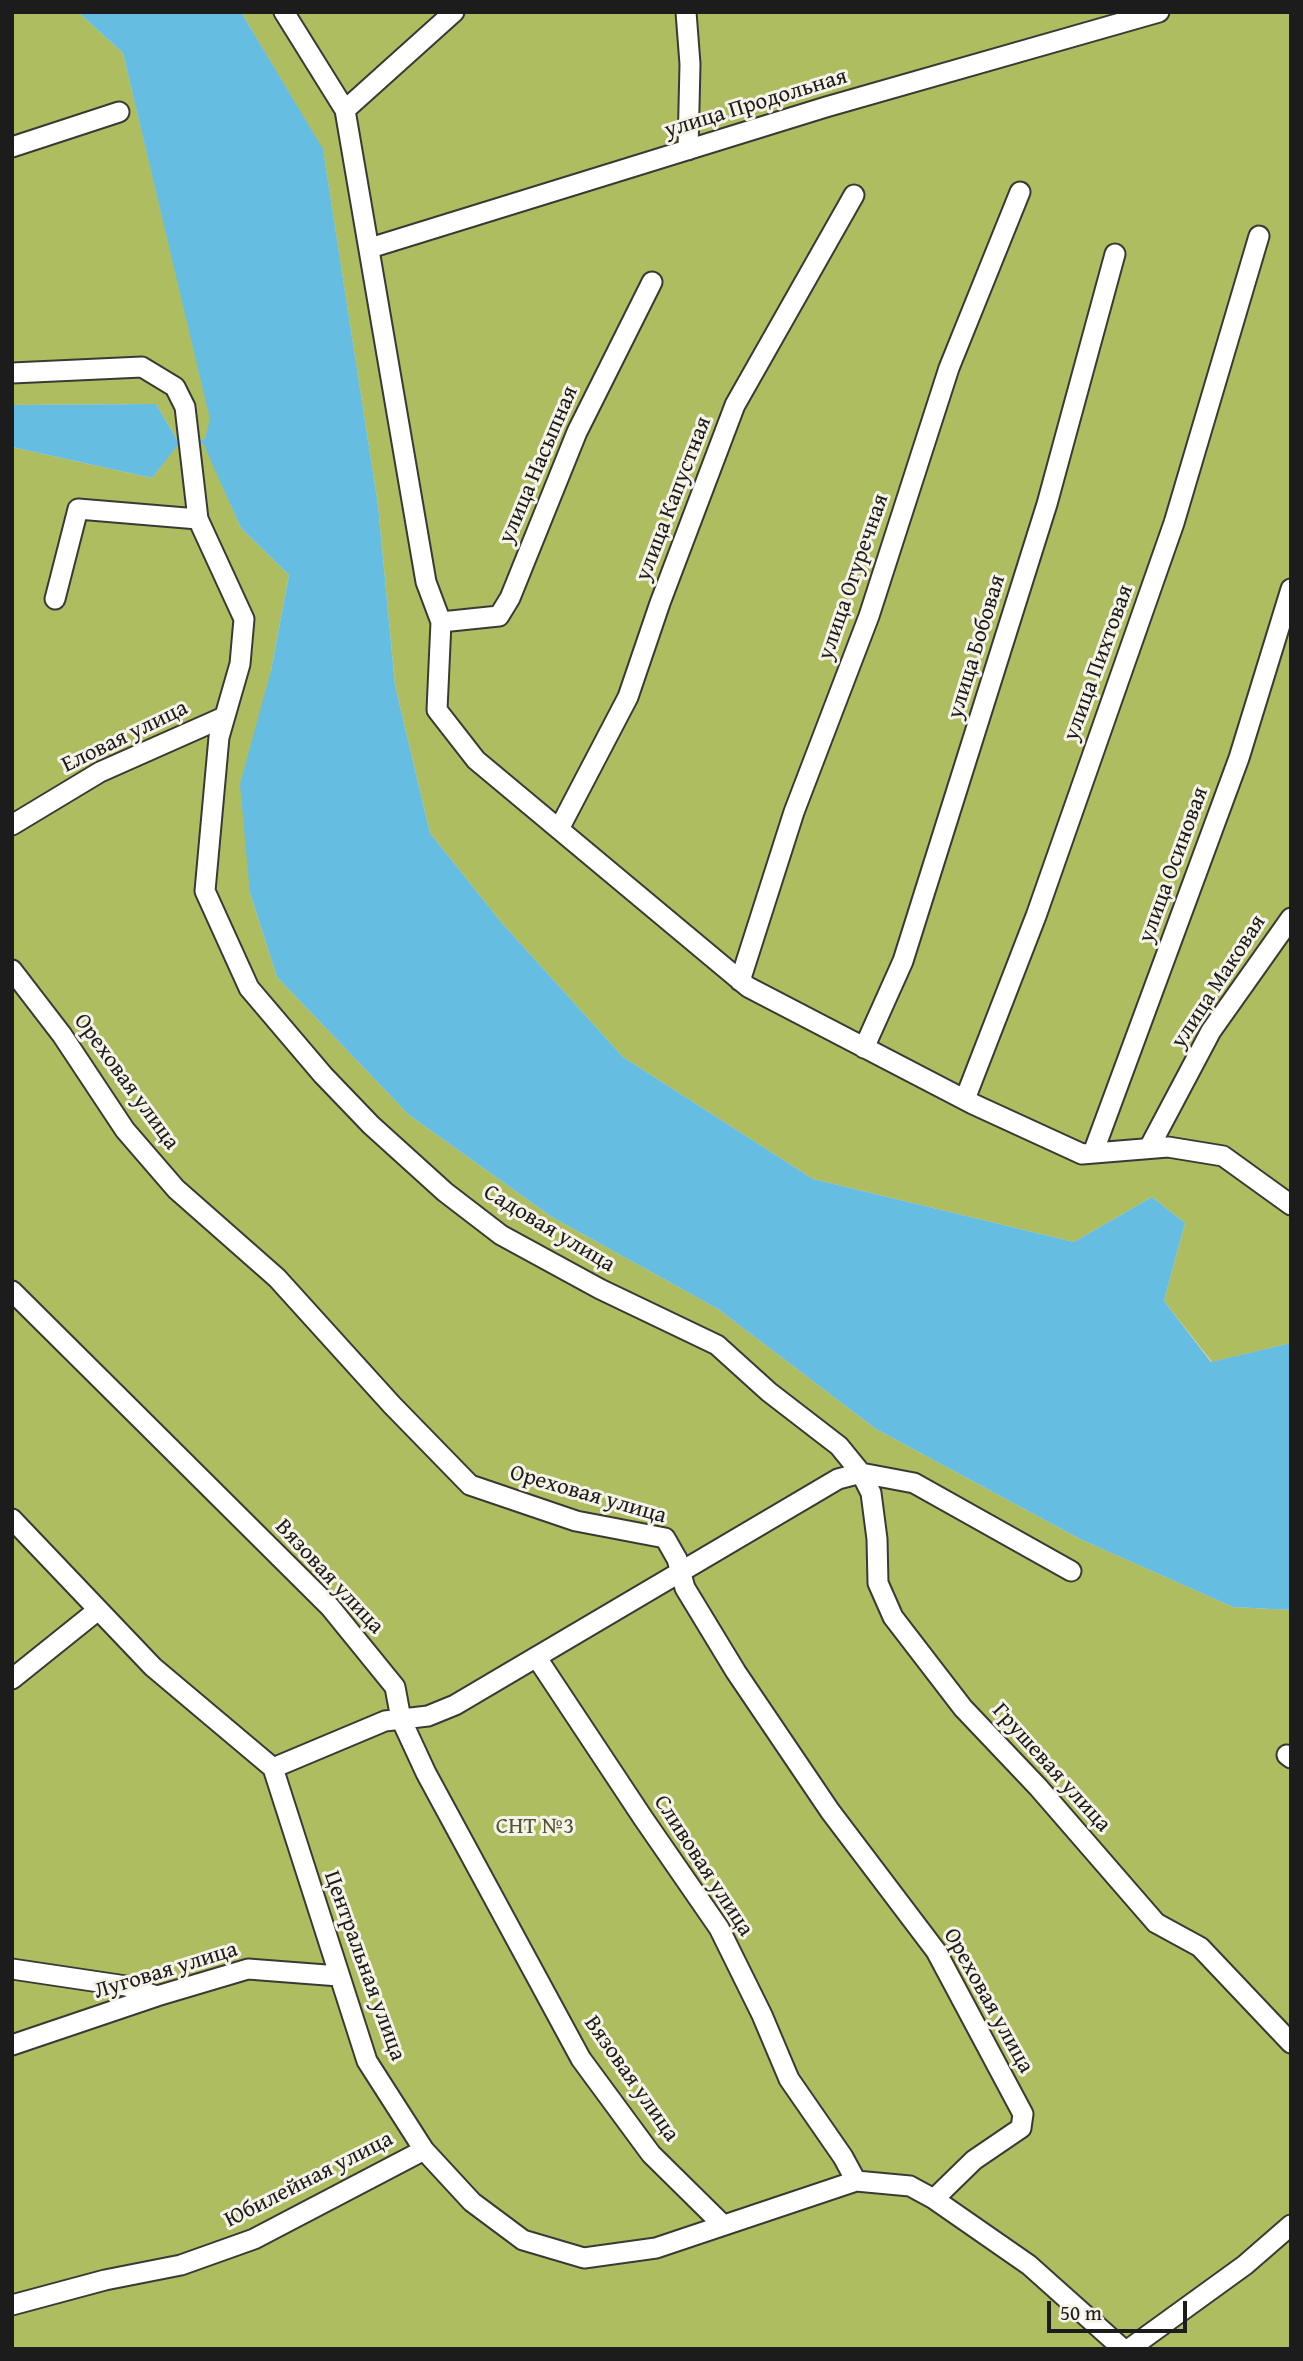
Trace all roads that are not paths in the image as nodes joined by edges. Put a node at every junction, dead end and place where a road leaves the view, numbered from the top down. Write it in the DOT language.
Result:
graph roads {
  1 [pos="284,12"];
  2 [pos="454,12"];
  3 [pos="685,12"];
  4 [pos="1159,12"];
  5 [pos="345,110"];
  6 [pos="119,113"];
  7 [pos="12,147"];
  8 [pos="688,150"];
  9 [pos="1020,192"];
  10 [pos="854,195"];
  11 [pos="1259,236"];
  12 [pos="370,248"];
  13 [pos="1115,254"];
  14 [pos="652,282"];
  15 [pos="12,373"];
  16 [pos="198,519"];
  17 [pos="1291,589"];
  18 [pos="55,598"];
  19 [pos="441,622"];
  20 [pos="224,717"];
  21 [pos="12,825"];
  22 [pos="559,829"];
  23 [pos="1291,918"];
  24 [pos="12,970"];
  25 [pos="740,981"];
  26 [pos="864,1048"];
  27 [pos="965,1100"];
  28 [pos="1149,1148"];
  29 [pos="1093,1153"];
  30 [pos="1291,1205"];
  31 [pos="12,1291"];
  32 [pos="861,1473"];
  33 [pos="12,1518"];
  34 [pos="1071,1571"];
  35 [pos="681,1574"];
  36 [pos="98,1609"];
  37 [pos="537,1658"];
  38 [pos="12,1679"];
  39 [pos="401,1719"];
  40 [pos="273,1768"];
  41 [pos="12,1969"];
  42 [pos="339,1976"];
  43 [pos="157,1996"];
  44 [pos="1291,2043"];
  45 [pos="12,2045"];
  46 [pos="424,2150"];
  47 [pos="856,2181"];
  48 [pos="934,2199"];
  49 [pos="723,2225"];
  50 [pos="1291,2225"];
  51 [pos="12,2305"];
  52 [pos="1123,2349"];
  53 [pos="1129,2349"];
  1 -- 5 [label="street"];
  2 -- 5 [label="street"];
  3 -- 8 [label="street"];
  4 -- 8 [label="street, улица Продольная"];
  5 -- 12 [label="street"];
  6 -- 7 [label="street"];
  8 -- 12 [label="street, улица Продольная"];
  9 -- 25 [label="street, улица Огуречная"];
  10 -- 22 [label="street, улица Капустная"];
  11 -- 27 [label="street, улица Пихтовая"];
  12 -- 19 [label="street"];
  13 -- 26 [label="street, улица Бобовая"];
  14 -- 19 [label="street, улица Насыпная"];
  15 -- 16 [label="street, Садовая улица"];
  16 -- 18 [label="street"];
  16 -- 20 [label="street, Садовая улица"];
  17 -- 29 [label="street, улица Осиновая"];
  19 -- 22 [label="street"];
  20 -- 21 [label="street, Еловая улица"];
  20 -- 32 [label="street, Садовая улица"];
  22 -- 25 [label="street"];
  23 -- 28 [label="street, улица Маковая"];
  24 -- 35 [label="street, Ореховая улица"];
  25 -- 26 [label="street"];
  26 -- 27 [label="street"];
  27 -- 29 [label="street"];
  28 -- 29 [label="street"];
  28 -- 30 [label="street"];
  31 -- 39 [label="street, Вязовая улица"];
  32 -- 34 [label="street"];
  32 -- 35 [label="street"];
  32 -- 44 [label="street, Грушевая улица"];
  33 -- 36 [label="street"];
  35 -- 37 [label="street"];
  35 -- 48 [label="street, Ореховая улица"];
  36 -- 38 [label="street"];
  36 -- 40 [label="street"];
  37 -- 39 [label="street"];
  37 -- 47 [label="street, Сливовая улица"];
  39 -- 40 [label="street"];
  39 -- 49 [label="street, Вязовая улица"];
  40 -- 42 [label="street, Центральная улица"];
  41 -- 43 [label="street"];
  42 -- 43 [label="street, Луговая улица"];
  42 -- 46 [label="street, Центральная улица"];
  43 -- 45 [label="street, Луговая улица"];
  46 -- 49 [label="street, Центральная улица"];
  46 -- 51 [label="street, Юбилейная улица"];
  47 -- 48 [label="street, Центральная улица"];
  47 -- 49 [label="street, Центральная улица"];
  48 -- 52 [label="street, Центральная улица"];
  50 -- 53 [label="street"];
}
